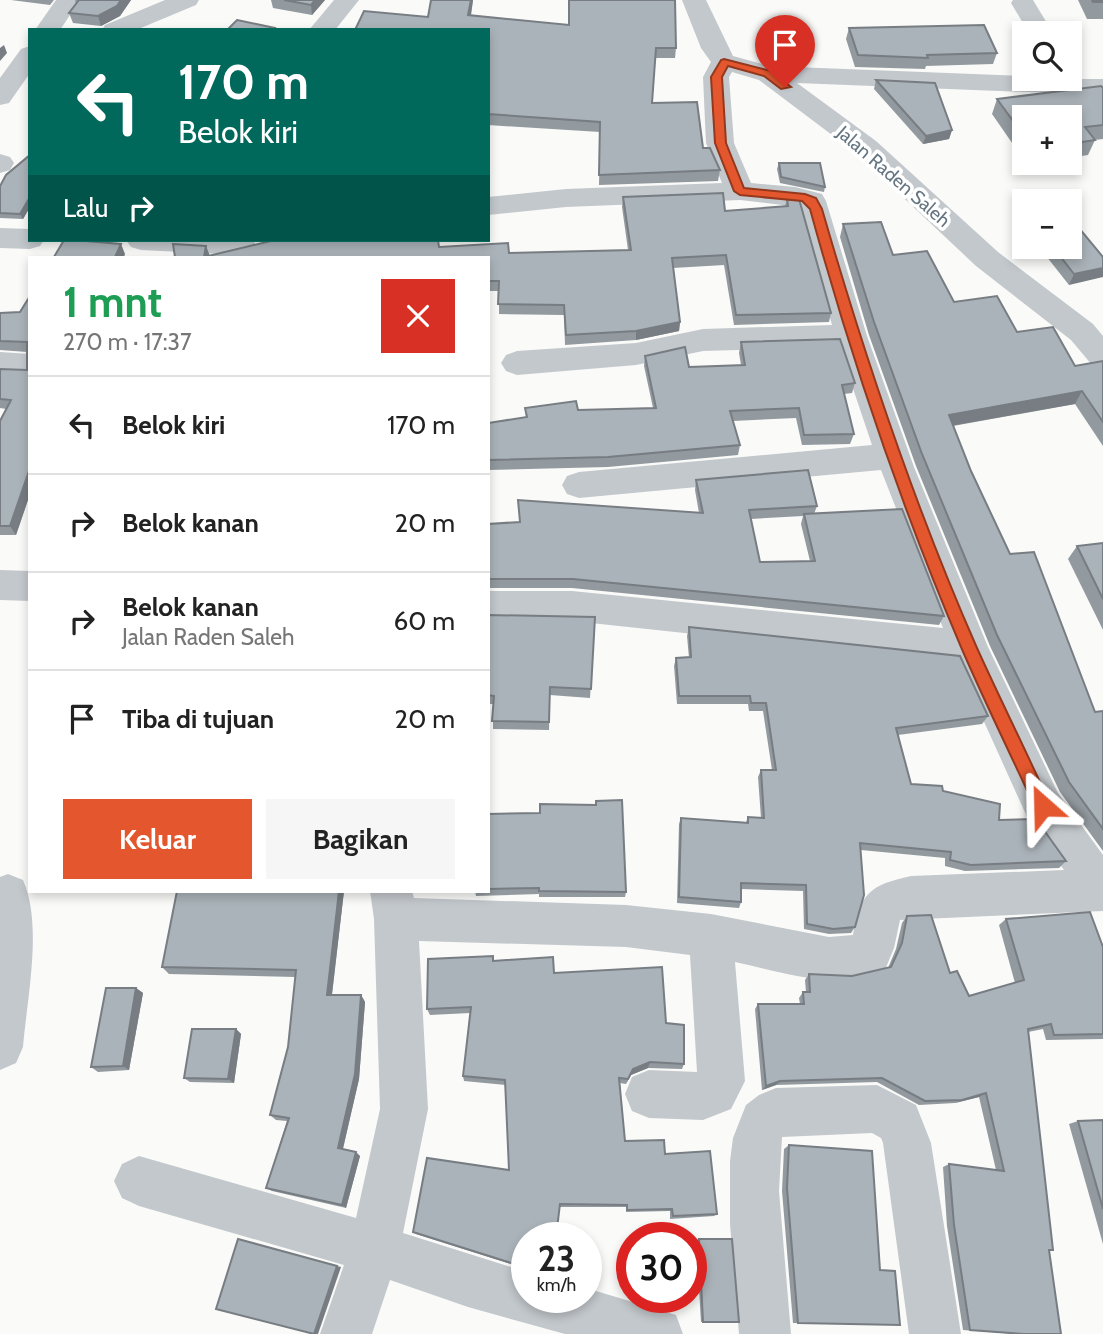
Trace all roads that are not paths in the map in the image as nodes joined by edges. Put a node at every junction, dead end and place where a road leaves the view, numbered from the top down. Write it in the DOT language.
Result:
graph roads {
  1 [pos="68,0"];
  2 [pos="187,0"];
  3 [pos="347,0"];
  4 [pos="694,0"];
  5 [pos="1023,3"];
  6 [pos="1034,21"];
  7 [pos="48,28"];
  8 [pos="119,28"];
  9 [pos="323,28"];
  10 [pos="23,46"];
  11 [pos="724,62"];
  12 [pos="768,74"];
  13 [pos="1012,80"];
  14 [pos="1082,84"];
  15 [pos="1103,87"];
  16 [pos="0,97"];
  17 [pos="740,191"];
  18 [pos="490,206"];
  19 [pos="0,238"];
  20 [pos="28,239"];
  21 [pos="170,242"];
  22 [pos="242,247"];
  23 [pos="1093,330"];
  24 [pos="852,336"];
  25 [pos="1103,358"];
  26 [pos="517,363"];
  27 [pos="0,364"];
  28 [pos="28,366"];
  29 [pos="893,456"];
  30 [pos="579,485"];
  31 [pos="0,585"];
  32 [pos="28,586"];
  33 [pos="490,606"];
  34 [pos="969,647"];
  35 [pos="1103,890"];
  36 [pos="8,895"];
  37 [pos="394,905"];
  38 [pos="711,936"];
  39 [pos="0,1047"];
  40 [pos="649,1094"];
  41 [pos="139,1181"];
  42 [pos="375,1249"];
  43 [pos="346,1334"];
  44 [pos="657,1334"];
  45 [pos="765,1334"];
  46 [pos="935,1334"];
  1 -- 7 [label="street"];
  2 -- 8 [label="street"];
  3 -- 9 [label="street"];
  4 -- 11 [label="street"];
  5 -- 6 [label="street"];
  10 -- 16 [label="street"];
  11 -- 12 [label="street, Jalan Raden Saleh"];
  11 -- 17 [label="street"];
  12 -- 13 [label="street"];
  12 -- 23 [label="street, Jalan Raden Saleh"];
  14 -- 15 [label="street"];
  17 -- 18 [label="street"];
  17 -- 24 [label="street"];
  19 -- 20 [label="street"];
  21 -- 22 [label="street"];
  23 -- 25 [label="street, Jalan Raden Saleh"];
  24 -- 26 [label="street"];
  24 -- 29 [label="street"];
  27 -- 28 [label="street"];
  29 -- 30 [label="street"];
  29 -- 34 [label="street"];
  31 -- 32 [label="street"];
  33 -- 34 [label="street"];
  34 -- 35 [label="street"];
  35 -- 38 [label="street"];
  36 -- 39 [label="street"];
  37 -- 38 [label="street"];
  37 -- 42 [label="street"];
  38 -- 40 [label="street"];
  41 -- 42 [label="street"];
  42 -- 43 [label="street"];
  42 -- 44 [label="street"];
  45 -- 46 [label="street"];
}
